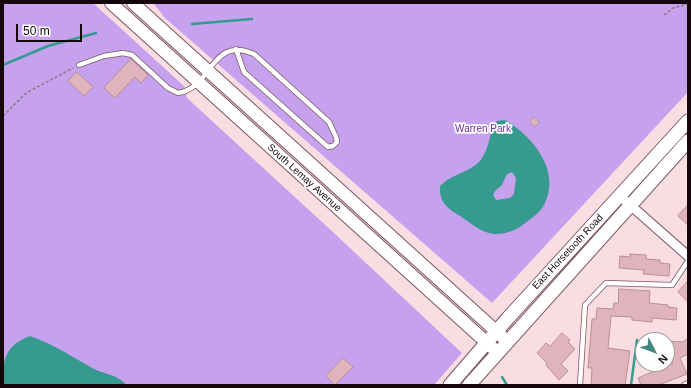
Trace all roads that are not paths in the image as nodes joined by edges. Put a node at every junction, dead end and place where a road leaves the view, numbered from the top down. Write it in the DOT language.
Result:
graph roads {
  1 [pos="111,3"];
  2 [pos="133,3"];
  3 [pos="236,49"];
  4 [pos="79,65"];
  5 [pos="208,70"];
  6 [pos="198,82"];
  7 [pos="688,121"];
  8 [pos="688,141"];
  9 [pos="620,196"];
  10 [pos="631,204"];
  11 [pos="688,256"];
  12 [pos="688,261"];
  13 [pos="496,331"];
  14 [pos="508,341"];
  15 [pos="486,342"];
  16 [pos="497,352"];
  17 [pos="688,383"];
  18 [pos="450,385"];
  19 [pos="469,385"];
  20 [pos="580,385"];
  21 [pos="684,385"];
  1 -- 6 [label="main road, South Lemay Avenue"];
  2 -- 5 [label="main road, South Lemay Avenue"];
  3 -- 3 [label="lane"];
  3 -- 5 [label="lane"];
  4 -- 6 [label="lane"];
  5 -- 6 [label="lane"];
  5 -- 13 [label="main road, South Lemay Avenue"];
  6 -- 15 [label="main road, South Lemay Avenue"];
  7 -- 9 [label="main road, East Horsetooth Road"];
  8 -- 10 [label="main road, East Horsetooth Road"];
  9 -- 10 [label="street"];
  9 -- 13 [label="main road, East Horsetooth Road"];
  10 -- 11 [label="street"];
  10 -- 14 [label="main road, East Horsetooth Road"];
  12 -- 20 [label="lane"];
  13 -- 14 [label="main road, South Lemay Avenue"];
  13 -- 15 [label="main road, East Horsetooth Road"];
  14 -- 16 [label="main road, East Horsetooth Road"];
  15 -- 16 [label="main road, South Lemay Avenue"];
  15 -- 18 [label="main road, East Horsetooth Road"];
  16 -- 19 [label="main road, East Horsetooth Road"];
  17 -- 21 [label="lane"];
}
